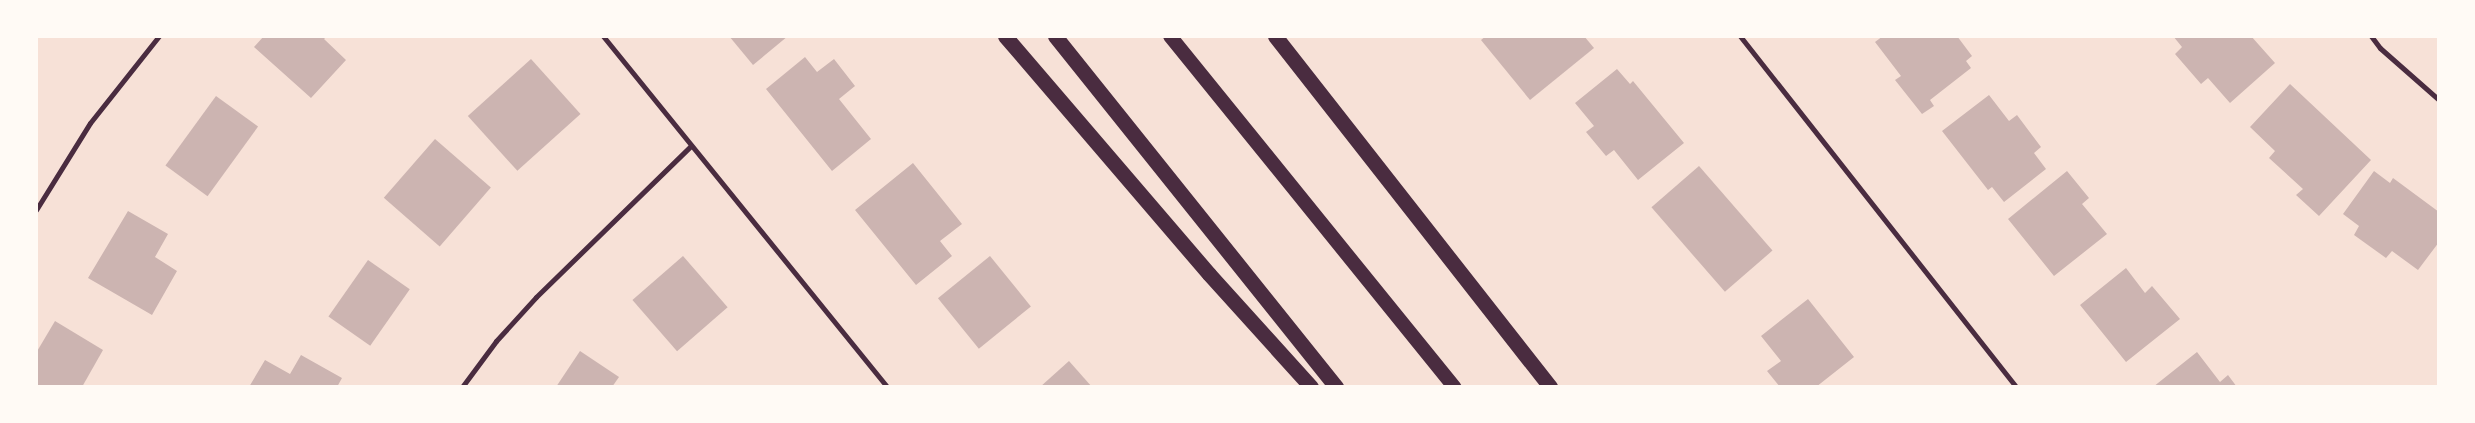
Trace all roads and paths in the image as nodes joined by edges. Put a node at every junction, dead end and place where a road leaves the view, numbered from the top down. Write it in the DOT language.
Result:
graph roads {
  1 [pos="159,36"];
  2 [pos="603,36"];
  3 [pos="1005,36"];
  4 [pos="1055,36"];
  5 [pos="1170,36"];
  6 [pos="1275,36"];
  7 [pos="1740,36"];
  8 [pos="2371,36"];
  9 [pos="2439,100"];
  10 [pos="691,146"];
  11 [pos="36,210"];
  12 [pos="462,387"];
  13 [pos="887,387"];
  14 [pos="1311,387"];
  15 [pos="1336,387"];
  16 [pos="1454,387"];
  17 [pos="1550,387"];
  18 [pos="2016,387"];
  1 -- 11 [label="street"];
  2 -- 10 [label="street"];
  3 -- 14 [label="highway"];
  4 -- 15 [label="highway"];
  5 -- 16 [label="highway"];
  6 -- 17 [label="highway"];
  7 -- 18 [label="street"];
  8 -- 9 [label="street"];
  10 -- 12 [label="street"];
  10 -- 13 [label="street"];
}
